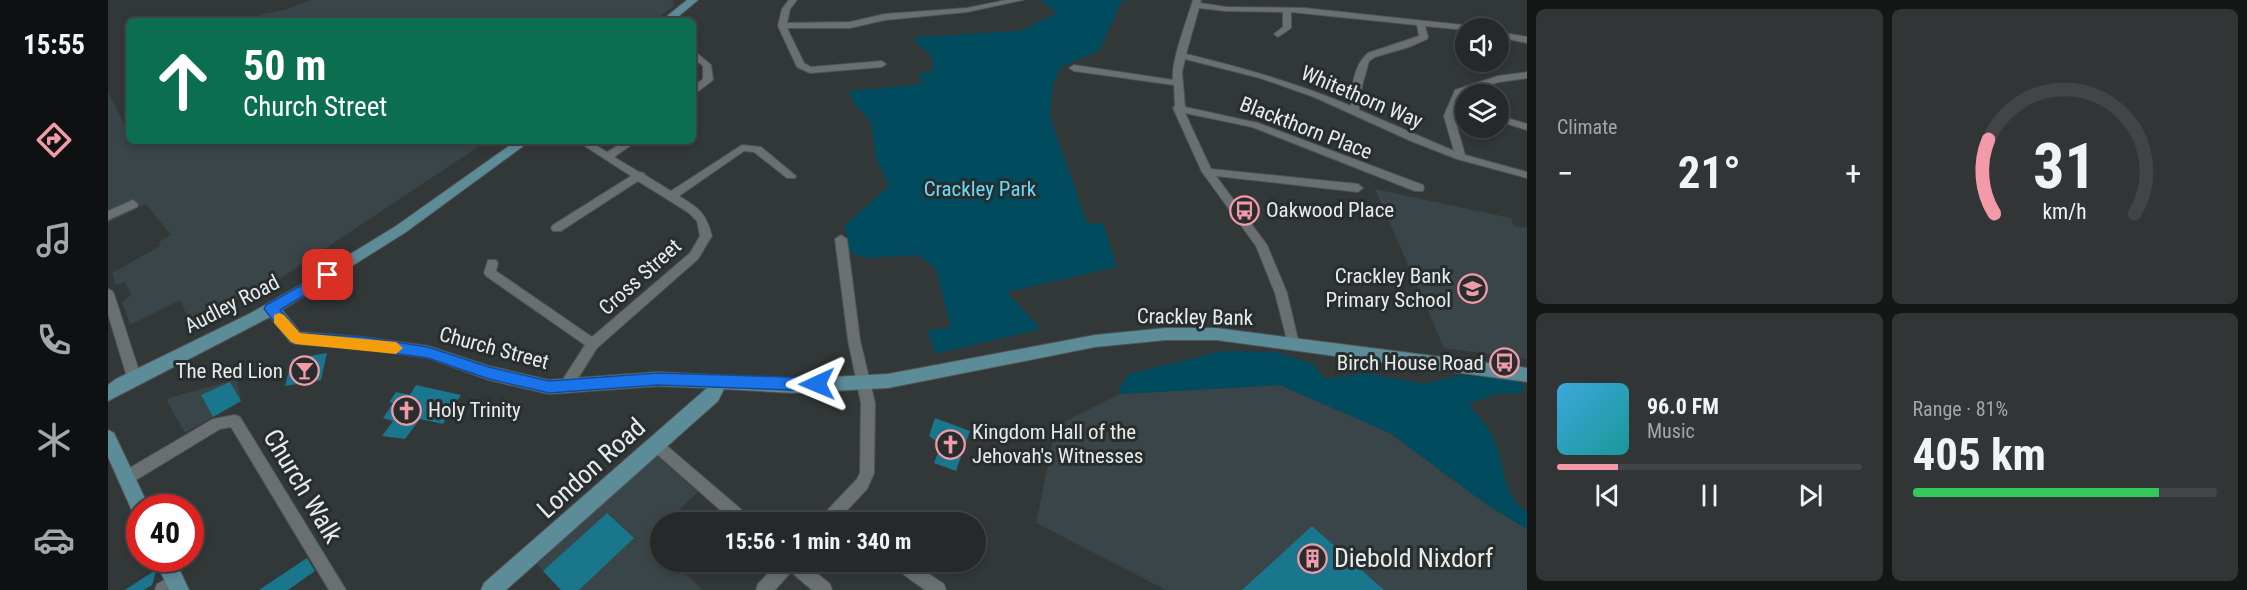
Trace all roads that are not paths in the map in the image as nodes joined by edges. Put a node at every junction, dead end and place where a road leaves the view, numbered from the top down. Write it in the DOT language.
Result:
graph roads {
  1 [pos="693,0"];
  2 [pos="793,0"];
  3 [pos="1019,0"];
  4 [pos="1197,2"];
  5 [pos="1287,9"];
  6 [pos="670,18"];
  7 [pos="1420,22"];
  8 [pos="782,26"];
  9 [pos="1455,26"];
  10 [pos="1278,34"];
  11 [pos="1509,36"];
  12 [pos="1527,40"];
  13 [pos="1181,55"];
  14 [pos="696,56"];
  15 [pos="882,64"];
  16 [pos="1074,68"];
  17 [pos="1527,75"];
  18 [pos="1176,83"];
  19 [pos="696,90"];
  20 [pos="1453,104"];
  21 [pos="1178,108"];
  22 [pos="1355,110"];
  23 [pos="1509,121"];
  24 [pos="1527,127"];
  25 [pos="520,144"];
  26 [pos="587,144"];
  27 [pos="627,144"];
  28 [pos="608,156"];
  29 [pos="1461,157"];
  30 [pos="1207,172"];
  31 [pos="640,176"];
  32 [pos="792,176"];
  33 [pos="1527,176"];
  34 [pos="1358,188"];
  35 [pos="1419,189"];
  36 [pos="672,196"];
  37 [pos="133,204"];
  38 [pos="108,216"];
  39 [pos="557,228"];
  40 [pos="841,239"];
  41 [pos="492,263"];
  42 [pos="108,294"];
  43 [pos="271,309"];
  44 [pos="593,344"];
  45 [pos="1293,344"];
  46 [pos="1527,375"];
  47 [pos="134,377"];
  48 [pos="720,381"];
  49 [pos="864,382"];
  50 [pos="565,387"];
  51 [pos="108,394"];
  52 [pos="108,438"];
  53 [pos="655,444"];
  54 [pos="126,478"];
  55 [pos="134,494"];
  56 [pos="733,512"];
  57 [pos="839,512"];
  58 [pos="168,572"];
  59 [pos="781,572"];
  60 [pos="804,572"];
  61 [pos="915,572"];
  62 [pos="173,587"];
  63 [pos="338,590"];
  64 [pos="490,590"];
  65 [pos="765,590"];
  66 [pos="824,590"];
  67 [pos="938,590"];
  1 -- 6 [label="street"];
  2 -- 8 [label="street"];
  3 -- 8 [label="street"];
  4 -- 5 [label="street"];
  4 -- 13 [label="street"];
  5 -- 7 [label="street"];
  5 -- 10 [label="street"];
  7 -- 9 [label="street"];
  7 -- 22 [label="street"];
  8 -- 15 [label="street"];
  11 -- 12 [label="street"];
  13 -- 18 [label="street"];
  13 -- 22 [label="street, Whitethorn Way"];
  14 -- 19 [label="street"];
  16 -- 18 [label="street"];
  17 -- 20 [label="street"];
  18 -- 21 [label="street"];
  20 -- 29 [label="street"];
  21 -- 30 [label="street"];
  21 -- 35 [label="street, Blackthorn Place"];
  22 -- 29 [label="street, Whitethorn Way"];
  23 -- 24 [label="street"];
  25 -- 43 [label="street, Audley Road"];
  26 -- 28 [label="street, Cross Street"];
  27 -- 28 [label="street"];
  28 -- 31 [label="street, Cross Street"];
  29 -- 33 [label="street, Whitethorn Way"];
  30 -- 34 [label="street"];
  30 -- 45 [label="street"];
  31 -- 36 [label="street, Cross Street"];
  31 -- 39 [label="street"];
  32 -- 36 [label="street"];
  36 -- 44 [label="street, Cross Street"];
  37 -- 38 [label="street"];
  40 -- 49 [label="street"];
  41 -- 44 [label="street"];
  42 -- 47 [label="street"];
  43 -- 47 [label="street, Audley Road"];
  43 -- 50 [label="street, Church Street"];
  44 -- 50 [label="street, Cross Street"];
  45 -- 46 [label="street, Crackley Bank"];
  45 -- 49 [label="street, Crackley Bank"];
  47 -- 51 [label="street, Audley Road"];
  48 -- 49 [label="street, Crackley Bank"];
  48 -- 50 [label="street, Church Street"];
  48 -- 53 [label="street, London Road"];
  49 -- 57 [label="street"];
  52 -- 54 [label="street"];
  53 -- 56 [label="street"];
  53 -- 64 [label="street, London Road"];
  54 -- 55 [label="street"];
  54 -- 63 [label="street, Church Walk"];
  58 -- 62 [label="street"];
  59 -- 65 [label="street"];
  60 -- 66 [label="street"];
  61 -- 67 [label="street"];
}
